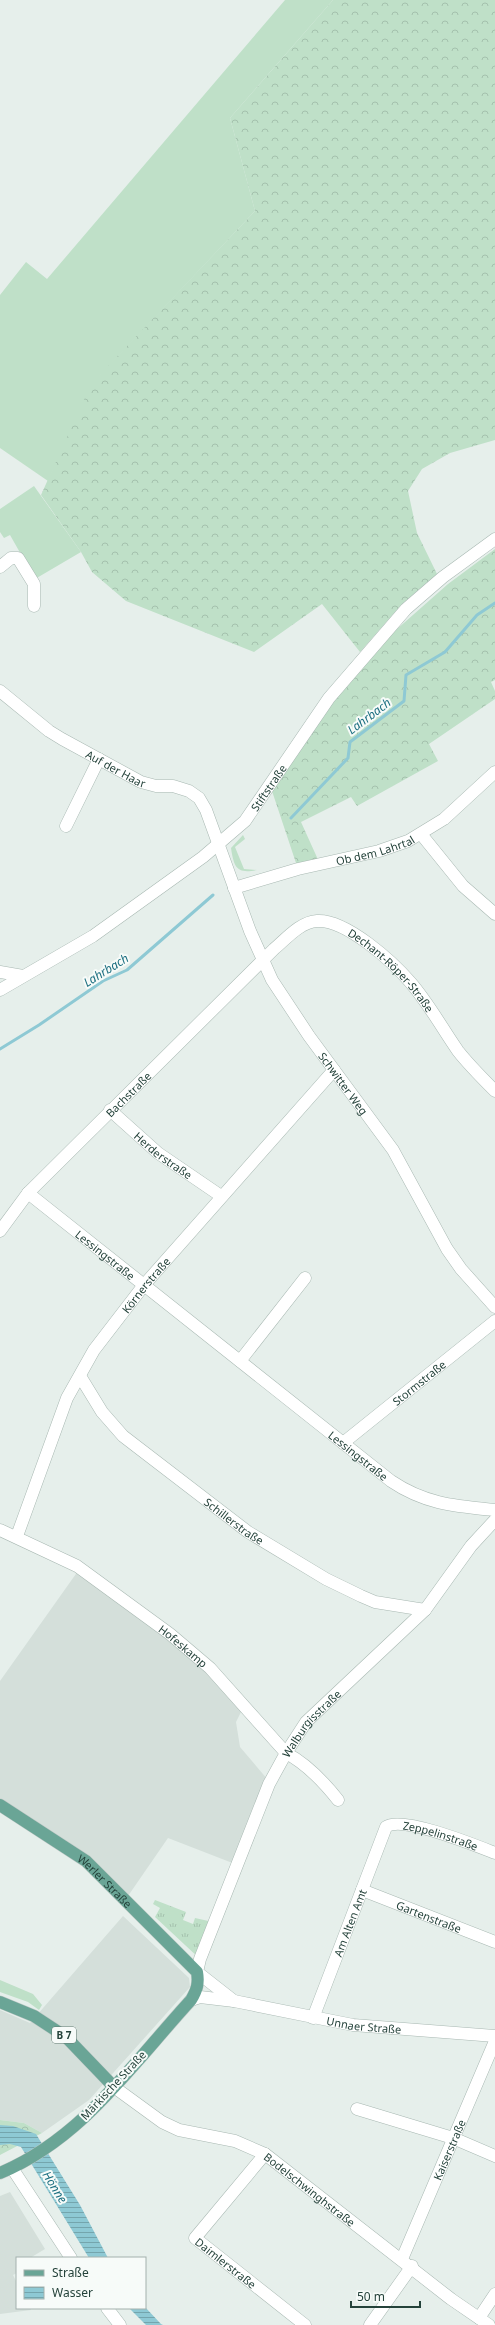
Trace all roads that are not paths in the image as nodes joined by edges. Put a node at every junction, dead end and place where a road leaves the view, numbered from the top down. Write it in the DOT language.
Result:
graph roads {
  1 [pos="495,539"];
  2 [pos="0,567"];
  3 [pos="34,606"];
  4 [pos="0,691"];
  5 [pos="99,759"];
  6 [pos="495,772"];
  7 [pos="66,826"];
  8 [pos="421,834"];
  9 [pos="218,844"];
  10 [pos="234,888"];
  11 [pos="495,914"];
  12 [pos="262,961"];
  13 [pos="0,972"];
  14 [pos="23,976"];
  15 [pos="0,990"];
  16 [pos="334,1070"];
  17 [pos="495,1091"];
  18 [pos="110,1110"];
  19 [pos="28,1193"];
  20 [pos="221,1196"];
  21 [pos="0,1231"];
  22 [pos="305,1278"];
  23 [pos="144,1285"];
  24 [pos="495,1307"];
  25 [pos="495,1321"];
  26 [pos="240,1361"];
  27 [pos="80,1376"];
  28 [pos="343,1443"];
  29 [pos="495,1510"];
  30 [pos="495,1520"];
  31 [pos="0,1530"];
  32 [pos="17,1536"];
  33 [pos="425,1610"];
  34 [pos="286,1753"];
  35 [pos="338,1800"];
  36 [pos="0,1805"];
  37 [pos="386,1827"];
  38 [pos="495,1853"];
  39 [pos="362,1890"];
  40 [pos="495,1942"];
  41 [pos="197,1972"];
  42 [pos="191,2000"];
  43 [pos="234,2001"];
  44 [pos="0,2002"];
  45 [pos="313,2018"];
  46 [pos="495,2036"];
  47 [pos="495,2041"];
  48 [pos="114,2087"];
  49 [pos="357,2109"];
  50 [pos="453,2138"];
  51 [pos="265,2154"];
  52 [pos="495,2156"];
  53 [pos="16,2166"];
  54 [pos="0,2173"];
  55 [pos="70,2257"];
  56 [pos="407,2263"];
  57 [pos="495,2294"];
  58 [pos="108,2309"];
  59 [pos="479,2318"];
  60 [pos="120,2325"];
  61 [pos="305,2325"];
  62 [pos="370,2325"];
  63 [pos="489,2325"];
  1 -- 9 [label="street, Stiftstraße"];
  2 -- 3 [label="street"];
  4 -- 5 [label="street, Auf der Haar"];
  5 -- 7 [label="street"];
  5 -- 9 [label="street, Auf der Haar"];
  6 -- 8 [label="street, Ob dem Lahrtal"];
  8 -- 10 [label="street, Ob dem Lahrtal"];
  8 -- 11 [label="street"];
  9 -- 10 [label="street, Schwitter Weg"];
  9 -- 14 [label="street, Stiftstraße"];
  10 -- 12 [label="street, Schwitter Weg"];
  12 -- 16 [label="street, Schwitter Weg"];
  12 -- 17 [label="street, Dechant-Röper-Straße"];
  12 -- 18 [label="street, Bachstraße"];
  13 -- 14 [label="street"];
  14 -- 15 [label="street, Stiftstraße"];
  16 -- 20 [label="street, Körnerstraße"];
  16 -- 24 [label="street, Schwitter Weg"];
  18 -- 19 [label="street, Bachstraße"];
  18 -- 20 [label="street, Herderstraße"];
  19 -- 21 [label="street, Bachstraße"];
  19 -- 23 [label="street, Lessingstraße"];
  20 -- 23 [label="street, Körnerstraße"];
  22 -- 26 [label="street"];
  23 -- 26 [label="street, Lessingstraße"];
  23 -- 27 [label="street, Körnerstraße"];
  25 -- 28 [label="street, Stormstraße"];
  26 -- 28 [label="street, Lessingstraße"];
  27 -- 32 [label="street, Körnerstraße"];
  27 -- 33 [label="street, Schillerstraße"];
  28 -- 29 [label="street, Lessingstraße"];
  30 -- 33 [label="street, Walburgisstraße"];
  31 -- 32 [label="street, Hofeskamp"];
  32 -- 34 [label="street, Hofeskamp"];
  33 -- 34 [label="street, Walburgisstraße"];
  34 -- 35 [label="street, Hofeskamp"];
  34 -- 41 [label="street, Walburgisstraße"];
  36 -- 41 [label="main road, Werler Straße"];
  37 -- 38 [label="street, Zeppelinstraße"];
  37 -- 39 [label="street, Am Alten Amt"];
  39 -- 40 [label="street, Gartenstraße"];
  39 -- 45 [label="street, Am Alten Amt"];
  41 -- 42 [label="main road, Märkische Straße"];
  41 -- 43 [label="street, Unnaer Straße"];
  42 -- 43 [label="street, Unnaer Straße"];
  42 -- 48 [label="main road, Märkische Straße"];
  43 -- 45 [label="street, Unnaer Straße"];
  44 -- 48 [label="main road, B 7"];
  45 -- 46 [label="street, Unnaer Straße"];
  47 -- 50 [label="street, Kaiserstraße"];
  48 -- 51 [label="street, Bodelschwinghstraße"];
  48 -- 53 [label="main road, Märkische Straße"];
  49 -- 50 [label="street"];
  50 -- 52 [label="street"];
  50 -- 56 [label="street, Kaiserstraße"];
  51 -- 56 [label="street, Bodelschwinghstraße"];
  51 -- 61 [label="street, Daimlerstraße"];
  53 -- 54 [label="main road, Märkische Straße"];
  53 -- 55 [label="street"];
  56 -- 59 [label="street, Bodelschwinghstraße"];
  56 -- 62 [label="street, Kaiserstraße"];
  57 -- 59 [label="street"];
  58 -- 60 [label="street"];
  59 -- 63 [label="street, Bodelschwinghstraße"];
}
